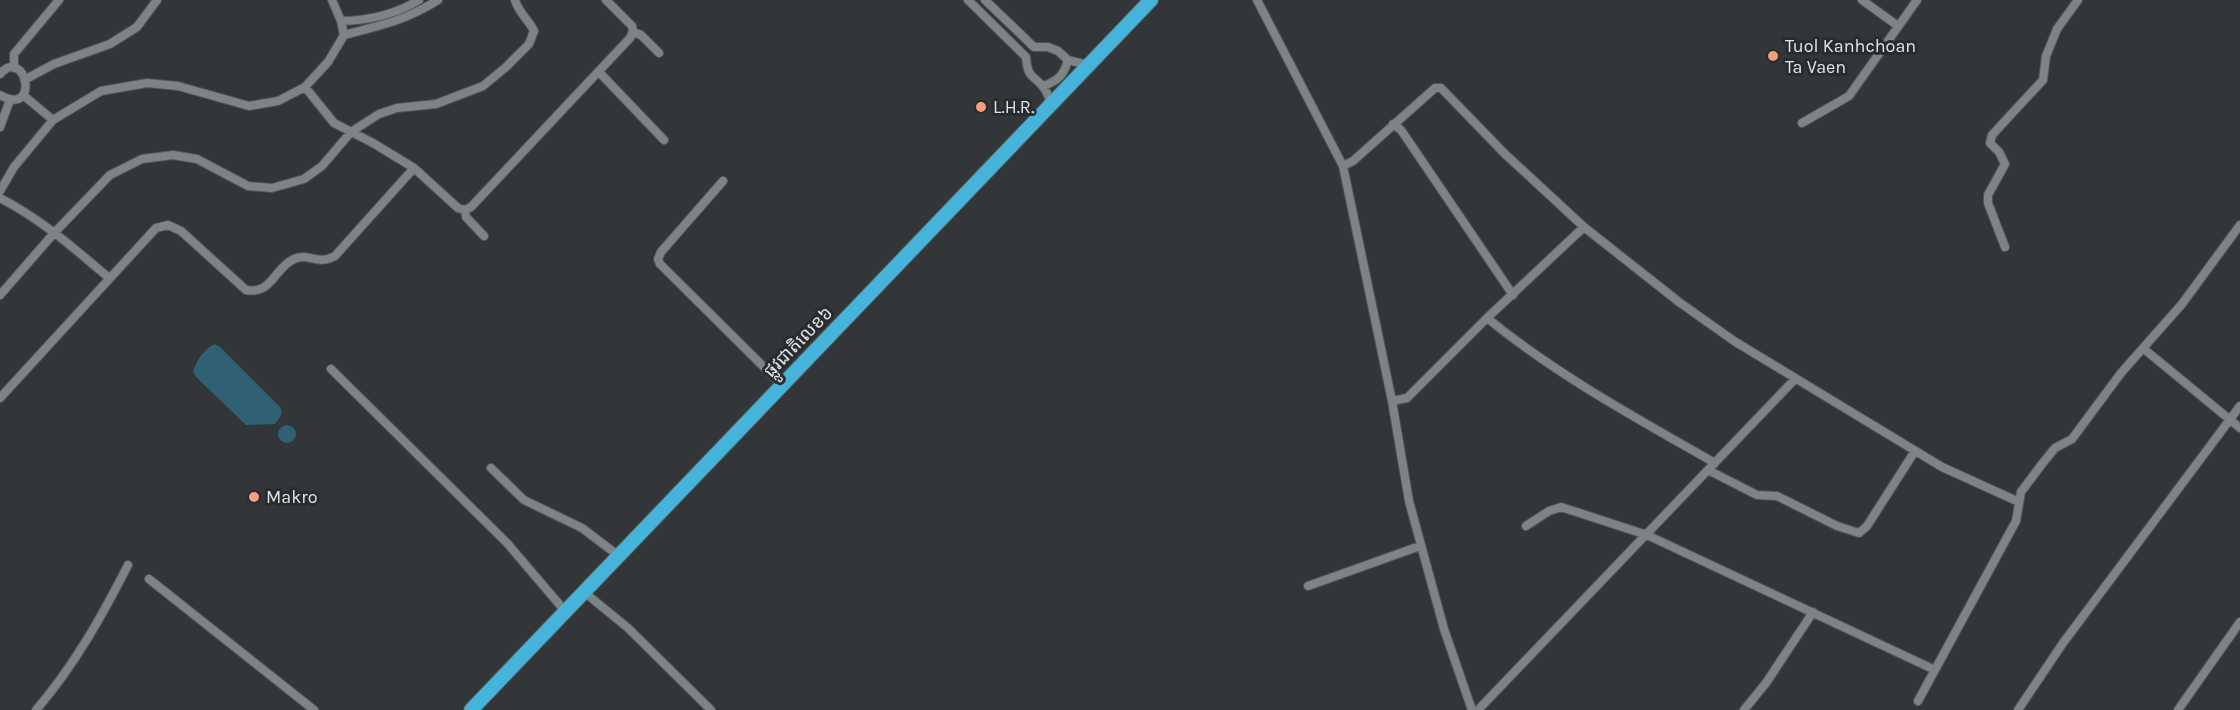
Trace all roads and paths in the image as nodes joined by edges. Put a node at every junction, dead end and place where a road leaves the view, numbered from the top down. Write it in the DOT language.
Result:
graph roads {
  1 [pos="59,0"];
  2 [pos="157,0"];
  3 [pos="332,0"];
  4 [pos="419,0"];
  5 [pos="438,0"];
  6 [pos="515,0"];
  7 [pos="606,0"];
  8 [pos="968,0"];
  9 [pos="985,0"];
  10 [pos="1151,0"];
  11 [pos="1257,0"];
  12 [pos="1862,0"];
  13 [pos="1917,0"];
  14 [pos="2078,0"];
  15 [pos="341,21"];
  16 [pos="1898,26"];
  17 [pos="633,32"];
  18 [pos="344,35"];
  19 [pos="659,53"];
  20 [pos="1068,60"];
  21 [pos="1088,65"];
  22 [pos="14,68"];
  23 [pos="599,72"];
  24 [pos="0,74"];
  25 [pos="26,79"];
  26 [pos="1043,86"];
  27 [pos="305,87"];
  28 [pos="23,94"];
  29 [pos="0,96"];
  30 [pos="10,100"];
  31 [pos="1051,103"];
  32 [pos="53,120"];
  33 [pos="1802,123"];
  34 [pos="1393,124"];
  35 [pos="0,127"];
  36 [pos="351,132"];
  37 [pos="664,140"];
  38 [pos="1343,166"];
  39 [pos="414,168"];
  40 [pos="723,181"];
  41 [pos="0,191"];
  42 [pos="0,198"];
  43 [pos="465,210"];
  44 [pos="2240,225"];
  45 [pos="1584,227"];
  46 [pos="55,232"];
  47 [pos="484,236"];
  48 [pos="2005,247"];
  49 [pos="110,278"];
  50 [pos="0,295"];
  51 [pos="1513,295"];
  52 [pos="1487,318"];
  53 [pos="2144,349"];
  54 [pos="331,369"];
  55 [pos="1795,379"];
  56 [pos="782,385"];
  57 [pos="0,398"];
  58 [pos="1392,401"];
  59 [pos="2240,406"];
  60 [pos="2230,419"];
  61 [pos="2240,428"];
  62 [pos="1915,451"];
  63 [pos="1715,463"];
  64 [pos="491,468"];
  65 [pos="1708,470"];
  66 [pos="2019,502"];
  67 [pos="1526,526"];
  68 [pos="1647,535"];
  69 [pos="1420,546"];
  70 [pos="619,556"];
  71 [pos="128,565"];
  72 [pos="149,579"];
  73 [pos="1308,586"];
  74 [pos="584,592"];
  75 [pos="565,611"];
  76 [pos="1813,612"];
  77 [pos="2240,622"];
  78 [pos="1935,670"];
  79 [pos="1918,701"];
  80 [pos="36,710"];
  81 [pos="314,710"];
  82 [pos="471,710"];
  83 [pos="711,710"];
  84 [pos="1472,710"];
  85 [pos="1478,710"];
  86 [pos="1744,710"];
  87 [pos="2018,710"];
  88 [pos="2178,710"];
  1 -- 22 [label="street"];
  2 -- 25 [label="street"];
  3 -- 15 [label="street"];
  4 -- 15 [label="street"];
  5 -- 18 [label="street"];
  6 -- 36 [label="street"];
  7 -- 17 [label="street"];
  8 -- 26 [label="street"];
  9 -- 20 [label="street"];
  10 -- 21 [label="highway, ផ្លូវជាតិលេខ៦"];
  11 -- 38 [label="street"];
  12 -- 16 [label="street"];
  13 -- 16 [label="street"];
  14 -- 48 [label="street"];
  15 -- 18 [label="street"];
  16 -- 33 [label="street"];
  17 -- 19 [label="street"];
  17 -- 23 [label="street"];
  18 -- 27 [label="street"];
  20 -- 21 [label="street"];
  20 -- 26 [label="street"];
  21 -- 31 [label="highway, ផ្លូវជាតិលេខ៦"];
  22 -- 24 [label="street"];
  22 -- 25 [label="street"];
  23 -- 37 [label="street"];
  23 -- 43 [label="street"];
  25 -- 28 [label="street"];
  26 -- 31 [label="street"];
  27 -- 32 [label="street"];
  27 -- 36 [label="street"];
  28 -- 30 [label="street"];
  28 -- 32 [label="street"];
  29 -- 30 [label="street"];
  30 -- 35 [label="street"];
  31 -- 56 [label="highway, ផ្លូវជាតិលេខ៦"];
  32 -- 41 [label="street"];
  34 -- 38 [label="street"];
  34 -- 45 [label="street"];
  34 -- 51 [label="street"];
  36 -- 39 [label="street"];
  36 -- 46 [label="street"];
  38 -- 58 [label="street"];
  39 -- 43 [label="street"];
  39 -- 49 [label="street"];
  40 -- 56 [label="street"];
  42 -- 46 [label="street"];
  43 -- 47 [label="street"];
  44 -- 53 [label="street"];
  45 -- 51 [label="street"];
  45 -- 55 [label="street"];
  46 -- 49 [label="street"];
  46 -- 50 [label="street"];
  49 -- 57 [label="street"];
  51 -- 52 [label="street"];
  52 -- 58 [label="street"];
  52 -- 63 [label="street"];
  53 -- 60 [label="street"];
  53 -- 66 [label="street"];
  54 -- 75 [label="street"];
  55 -- 62 [label="street"];
  55 -- 63 [label="street"];
  56 -- 70 [label="highway, ផ្លូវជាតិលេខ៦"];
  58 -- 69 [label="street"];
  59 -- 60 [label="street"];
  60 -- 61 [label="street"];
  60 -- 87 [label="street"];
  62 -- 65 [label="street"];
  62 -- 66 [label="street"];
  63 -- 65 [label="street"];
  64 -- 70 [label="street"];
  65 -- 68 [label="street"];
  66 -- 78 [label="street"];
  67 -- 68 [label="street"];
  68 -- 76 [label="street"];
  68 -- 85 [label="street"];
  69 -- 73 [label="street"];
  69 -- 84 [label="street"];
  70 -- 74 [label="highway, ផ្លូវជាតិលេខ៦"];
  71 -- 80 [label="street"];
  72 -- 81 [label="street"];
  74 -- 75 [label="highway, ផ្លូវជាតិលេខ៦"];
  74 -- 83 [label="street"];
  75 -- 82 [label="highway, ផ្លូវជាតិលេខ៦"];
  76 -- 78 [label="street"];
  76 -- 86 [label="street"];
  77 -- 88 [label="street"];
  78 -- 79 [label="street"];
}
